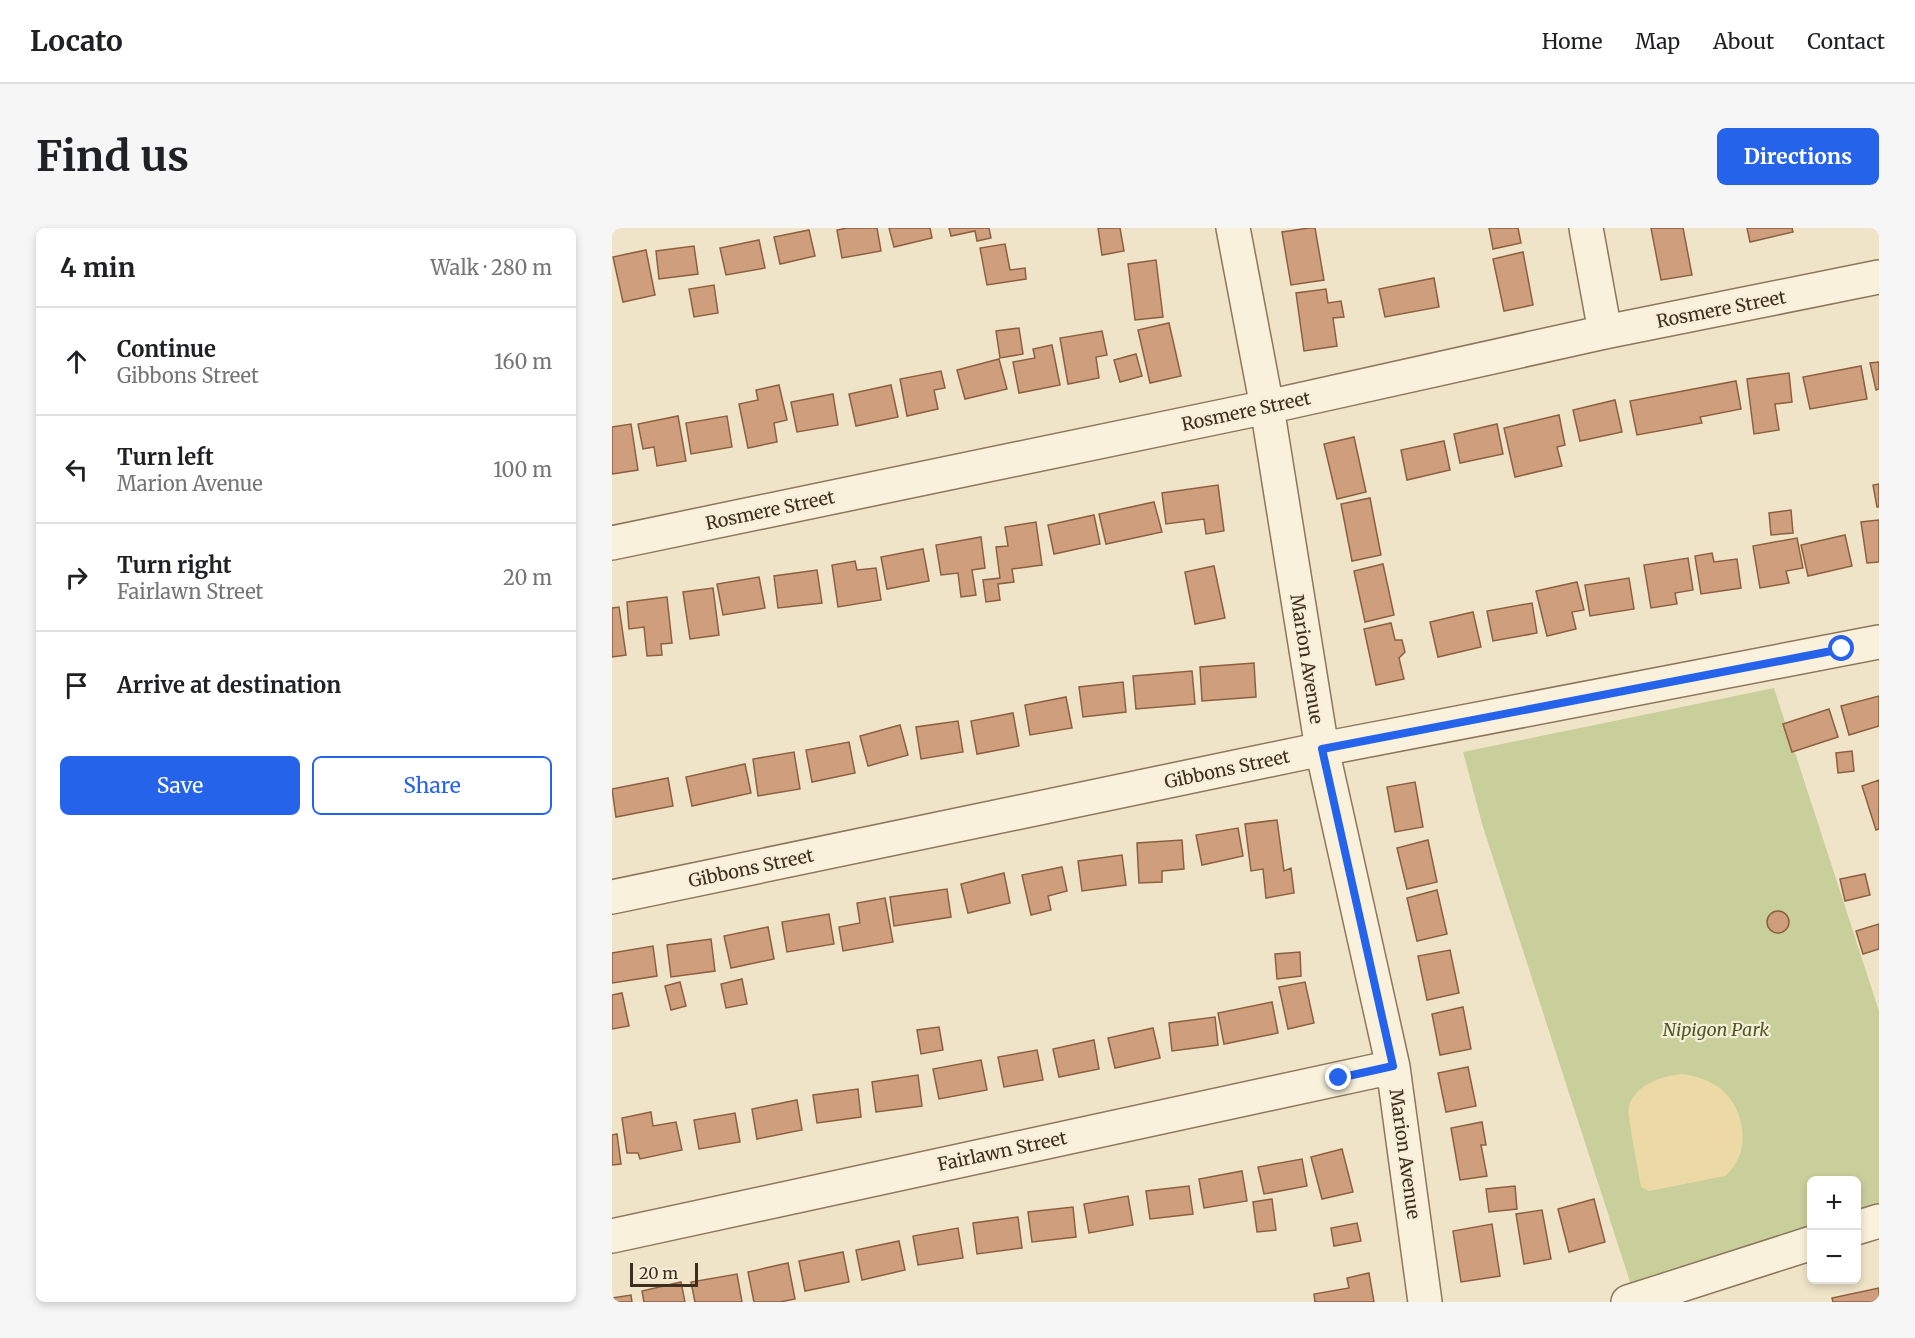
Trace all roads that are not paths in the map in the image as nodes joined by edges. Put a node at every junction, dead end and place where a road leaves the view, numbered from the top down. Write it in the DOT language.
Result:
graph roads {
  1 [pos="1233,228"];
  2 [pos="1586,228"];
  3 [pos="1879,277"];
  4 [pos="1605,332"];
  5 [pos="1267,407"];
  6 [pos="612,543"];
  7 [pos="1879,642"];
  8 [pos="1322,749"];
  9 [pos="612,897"];
  10 [pos="1393,1066"];
  11 [pos="1879,1221"];
  12 [pos="1861,1227"];
  13 [pos="612,1236"];
  14 [pos="1807,1245"];
  15 [pos="1425,1302"];
  16 [pos="1628,1302"];
  1 -- 5 [label="street, Marion Avenue"];
  2 -- 4 [label="street"];
  3 -- 4 [label="street, Rosmere Street"];
  4 -- 5 [label="street, Rosmere Street"];
  5 -- 6 [label="street, Rosmere Street"];
  5 -- 8 [label="street, Marion Avenue"];
  7 -- 8 [label="street, Gibbons Street"];
  8 -- 9 [label="street, Gibbons Street"];
  8 -- 10 [label="street, Marion Avenue"];
  10 -- 13 [label="street, Fairlawn Street"];
  10 -- 15 [label="street, Marion Avenue"];
  11 -- 12 [label="street"];
  14 -- 16 [label="street"];
}
